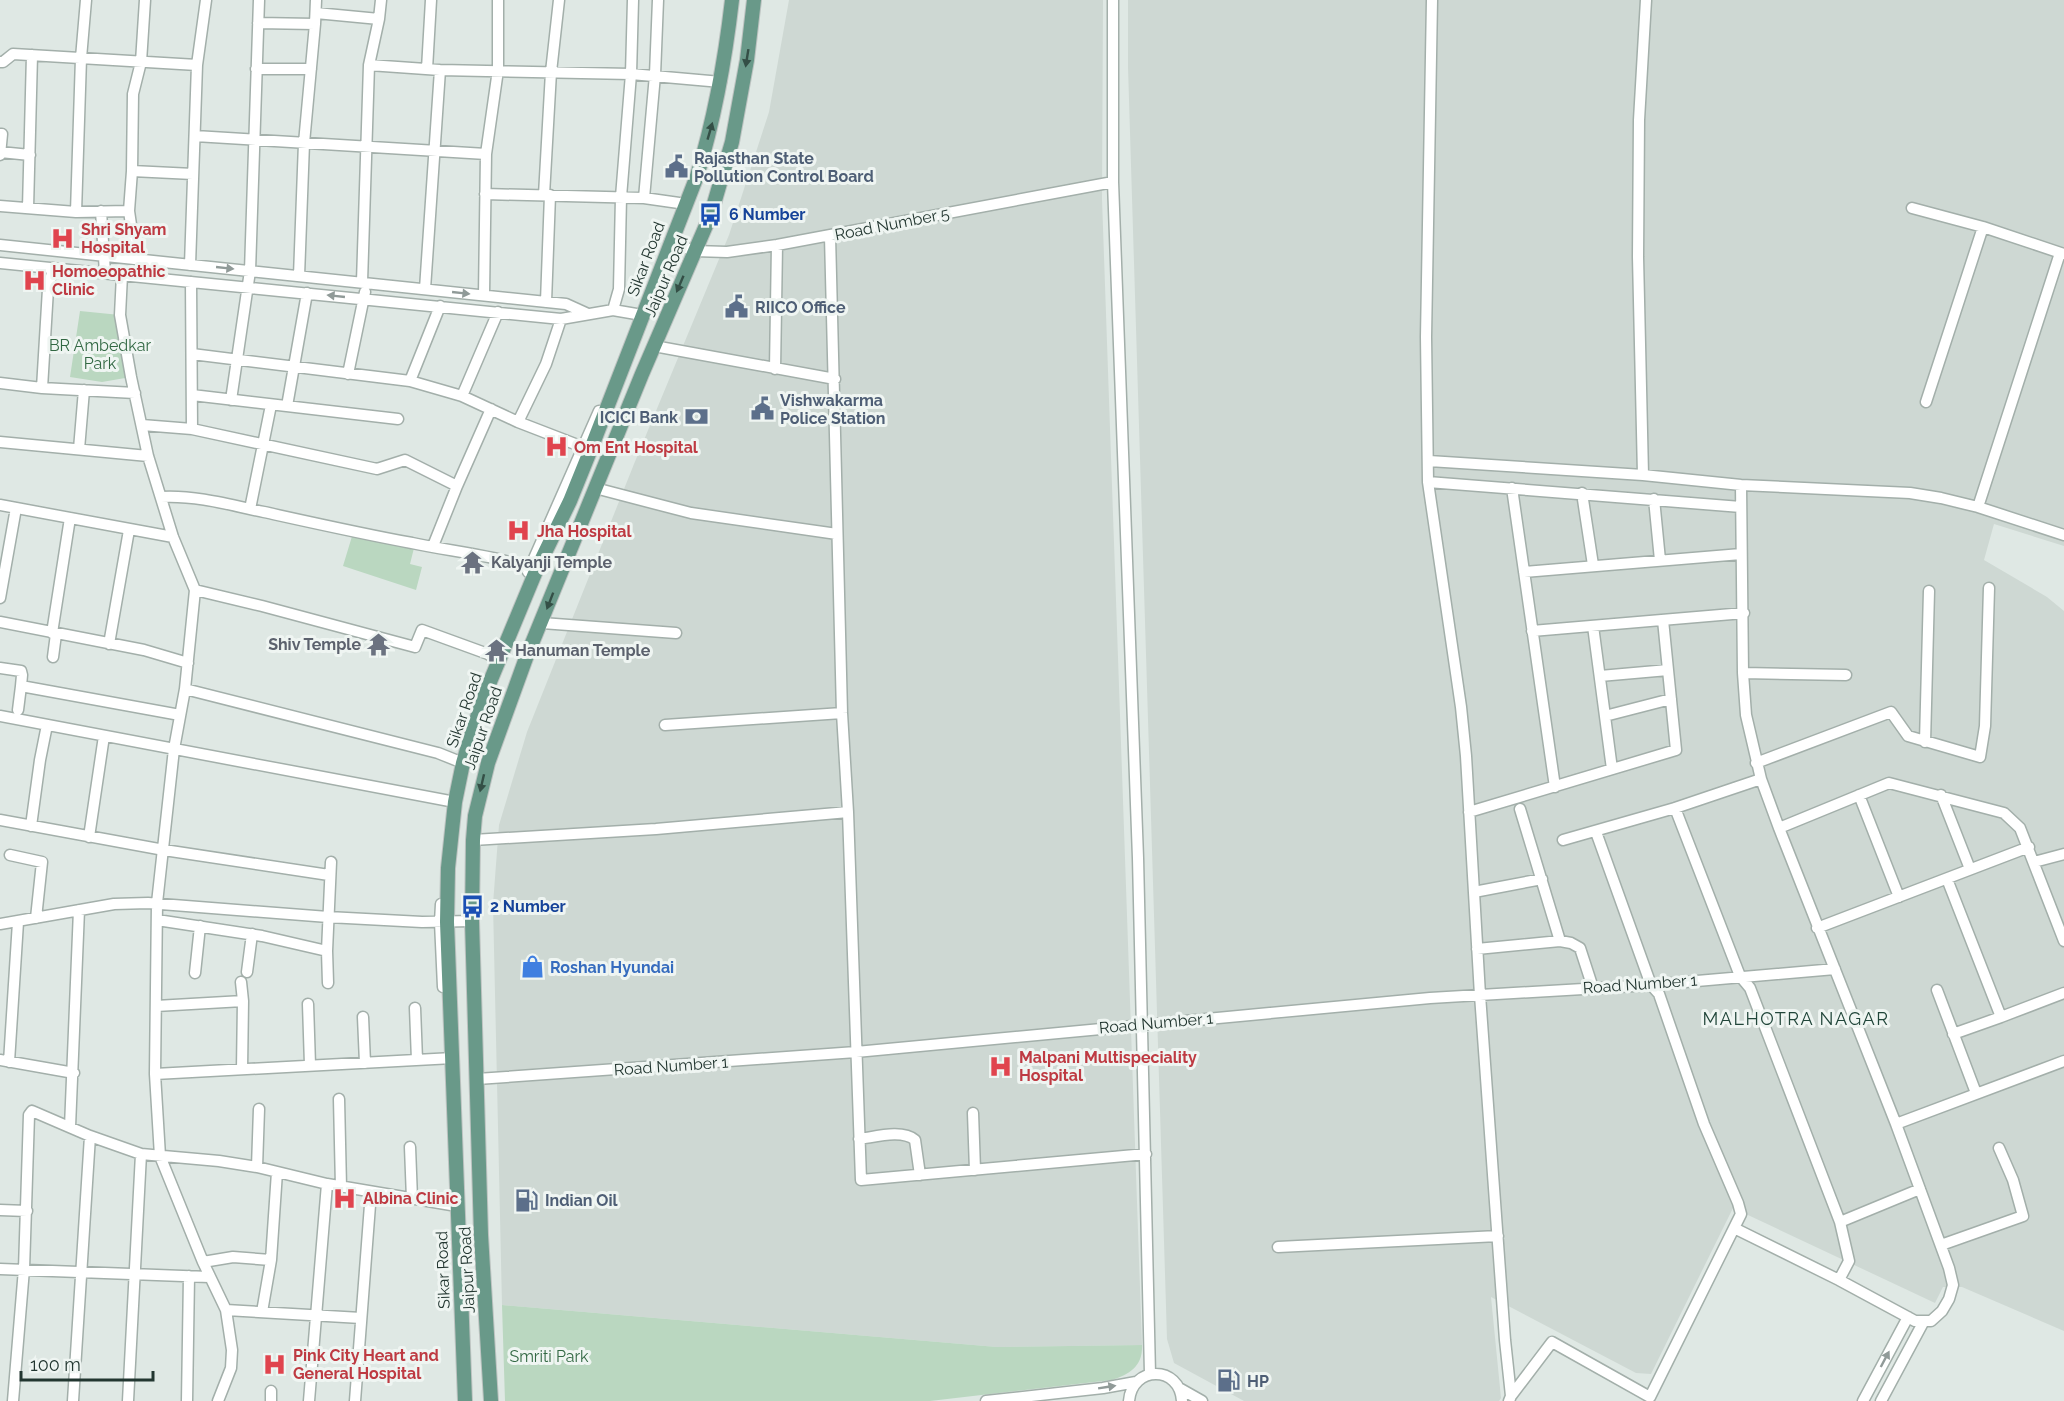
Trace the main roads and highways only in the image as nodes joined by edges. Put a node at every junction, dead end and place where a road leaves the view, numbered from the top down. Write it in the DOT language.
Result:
graph roads {
  1 [pos="732,0"];
  2 [pos="754,0"];
  3 [pos="493,1398"];
  4 [pos="465,1401"];
  4 -- 1 [label="main road, Sikar Road, one-way"];
  2 -- 3 [label="main road, Jaipur Road, one-way"];
}
